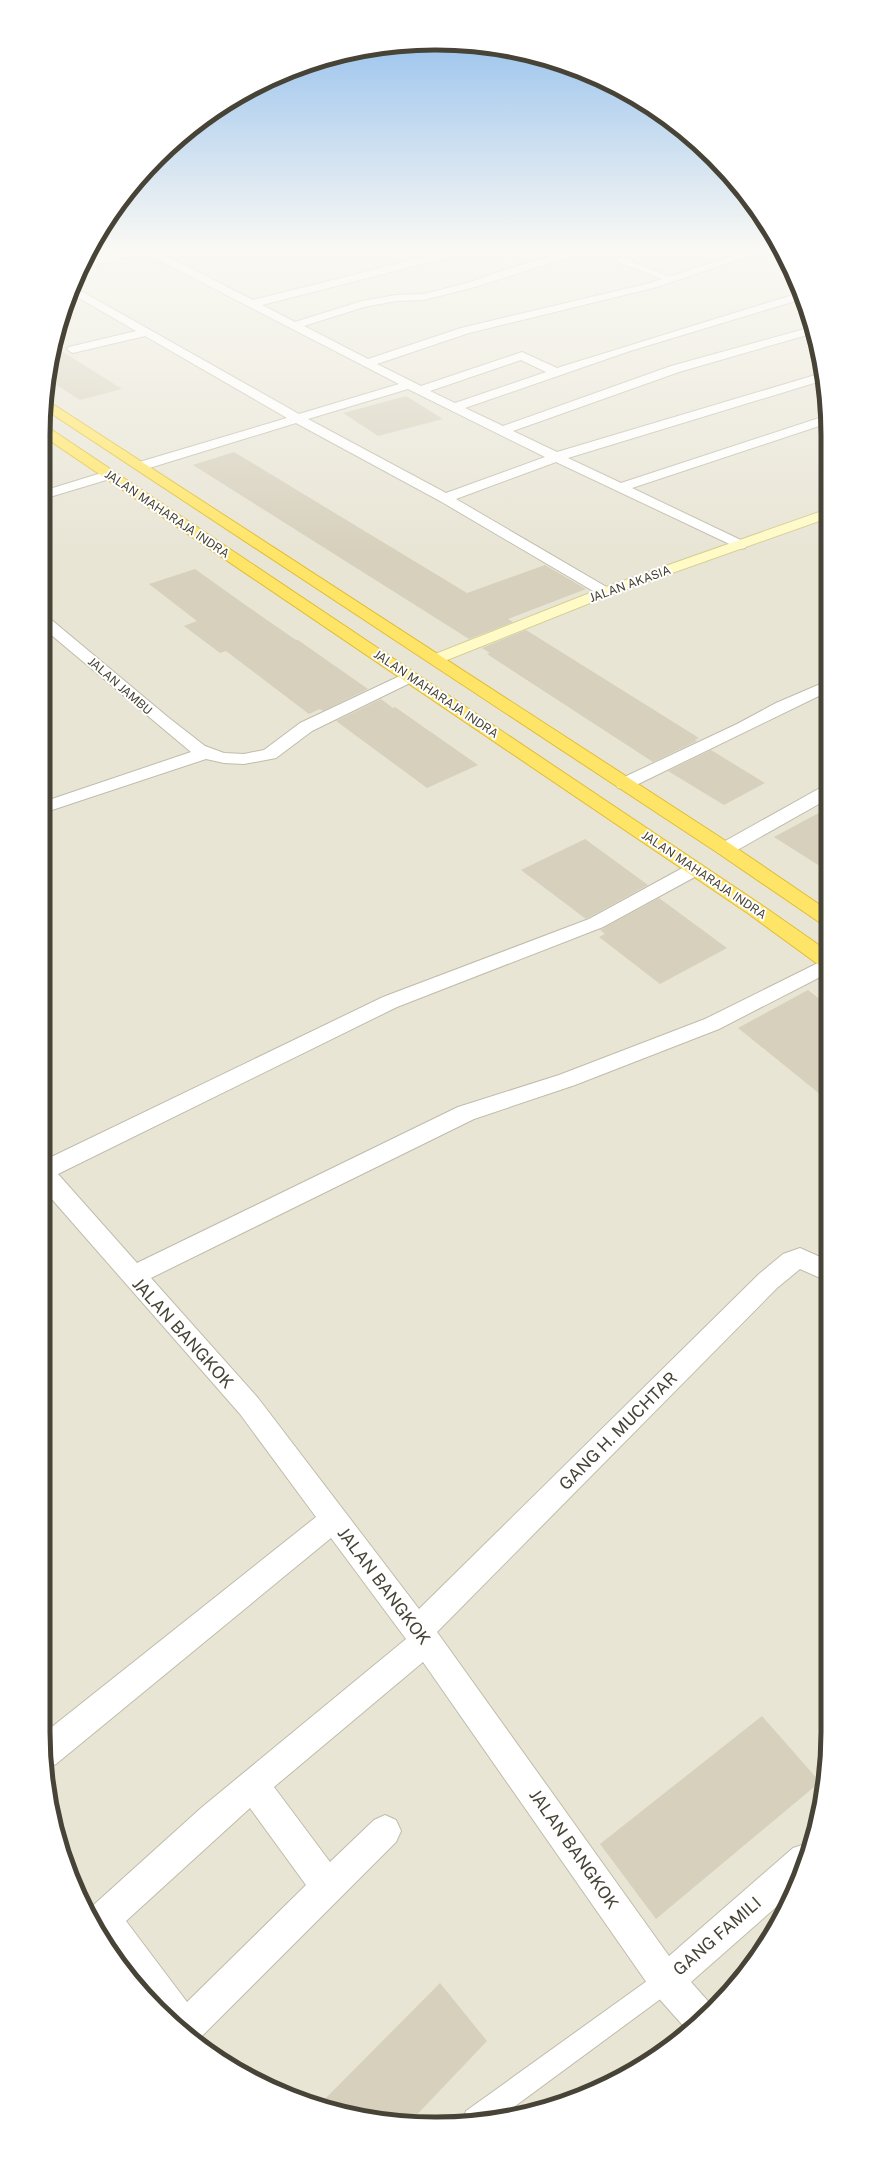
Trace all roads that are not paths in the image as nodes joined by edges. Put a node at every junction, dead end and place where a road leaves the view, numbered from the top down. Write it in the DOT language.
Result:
graph roads {
  1 [pos="179,350"];
  2 [pos="342,350"];
  3 [pos="405,350"];
  4 [pos="620,350"];
  5 [pos="742,350"];
  6 [pos="366,363"];
  7 [pos="554,371"];
  8 [pos="817,378"];
  9 [pos="409,384"];
  10 [pos="421,390"];
  11 [pos="51,408"];
  12 [pos="454,408"];
  13 [pos="296,418"];
  14 [pos="820,422"];
  15 [pos="76,424"];
  16 [pos="50,431"];
  17 [pos="502,431"];
  18 [pos="50,435"];
  19 [pos="559,456"];
  20 [pos="141,466"];
  21 [pos="108,475"];
  22 [pos="622,487"];
  23 [pos="50,493"];
  24 [pos="445,498"];
  25 [pos="821,515"];
  26 [pos="740,545"];
  27 [pos="605,592"];
  28 [pos="50,626"];
  29 [pos="436,659"];
  30 [pos="410,676"];
  31 [pos="821,689"];
  32 [pos="202,752"];
  33 [pos="624,784"];
  34 [pos="821,795"];
  35 [pos="50,806"];
  36 [pos="725,849"];
  37 [pos="694,869"];
  38 [pos="821,915"];
  39 [pos="821,957"];
  40 [pos="821,969"];
  41 [pos="50,1169"];
  42 [pos="50,1180"];
  43 [pos="821,1267"];
  44 [pos="133,1276"];
  45 [pos="334,1519"];
  46 [pos="422,1636"];
  47 [pos="51,1747"];
  48 [pos="253,1785"];
  49 [pos="385,1831"];
  50 [pos="797,1866"];
  51 [pos="328,1887"];
  52 [pos="100,1921"];
  53 [pos="106,1931"];
  54 [pos="666,1981"];
  55 [pos="165,2006"];
  56 [pos="697,2015"];
  57 [pos="188,2026"];
  58 [pos="483,2114"];
  1 -- 13 [label="street"];
  2 -- 6 [label="street"];
  3 -- 6 [label="street"];
  4 -- 7 [label="street"];
  5 -- 17 [label="street"];
  6 -- 9 [label="street"];
  7 -- 10 [label="street"];
  7 -- 12 [label="street"];
  8 -- 19 [label="street"];
  9 -- 10 [label="street"];
  9 -- 13 [label="street"];
  10 -- 12 [label="street"];
  11 -- 15 [label="highway, JALAN MAHARAJA INDRA"];
  12 -- 17 [label="street"];
  13 -- 20 [label="street"];
  13 -- 24 [label="street"];
  14 -- 22 [label="street"];
  15 -- 16 [label="highway"];
  15 -- 20 [label="highway, JALAN MAHARAJA INDRA"];
  17 -- 19 [label="street"];
  18 -- 21 [label="highway, JALAN MAHARAJA INDRA"];
  19 -- 22 [label="street"];
  19 -- 24 [label="street"];
  20 -- 29 [label="highway, JALAN MAHARAJA INDRA"];
  21 -- 23 [label="street"];
  21 -- 30 [label="highway, JALAN MAHARAJA INDRA"];
  22 -- 26 [label="street"];
  24 -- 27 [label="street"];
  25 -- 26 [label="street, JALAN AKASIA"];
  26 -- 27 [label="street, JALAN AKASIA"];
  27 -- 29 [label="street, JALAN AKASIA"];
  28 -- 32 [label="street, JALAN JAMBU"];
  29 -- 33 [label="highway, JALAN MAHARAJA INDRA"];
  30 -- 32 [label="street"];
  30 -- 37 [label="highway, JALAN MAHARAJA INDRA"];
  31 -- 33 [label="street"];
  32 -- 35 [label="street"];
  33 -- 36 [label="highway, JALAN MAHARAJA INDRA"];
  34 -- 36 [label="street"];
  36 -- 38 [label="highway, JALAN MAHARAJA INDRA"];
  37 -- 39 [label="highway, JALAN MAHARAJA INDRA"];
  37 -- 41 [label="street"];
  40 -- 44 [label="street"];
  42 -- 44 [label="street, JALAN BANGKOK"];
  43 -- 46 [label="street, GANG H. MUCHTAR"];
  44 -- 45 [label="street, JALAN BANGKOK"];
  45 -- 46 [label="street, JALAN BANGKOK"];
  45 -- 47 [label="street"];
  46 -- 48 [label="street"];
  46 -- 54 [label="street, JALAN BANGKOK"];
  48 -- 51 [label="street"];
  48 -- 52 [label="street"];
  49 -- 51 [label="street"];
  50 -- 54 [label="street, GANG FAMILI"];
  51 -- 57 [label="street"];
  53 -- 55 [label="street"];
  54 -- 56 [label="street, JALAN BANGKOK"];
  54 -- 58 [label="lane"];
}
